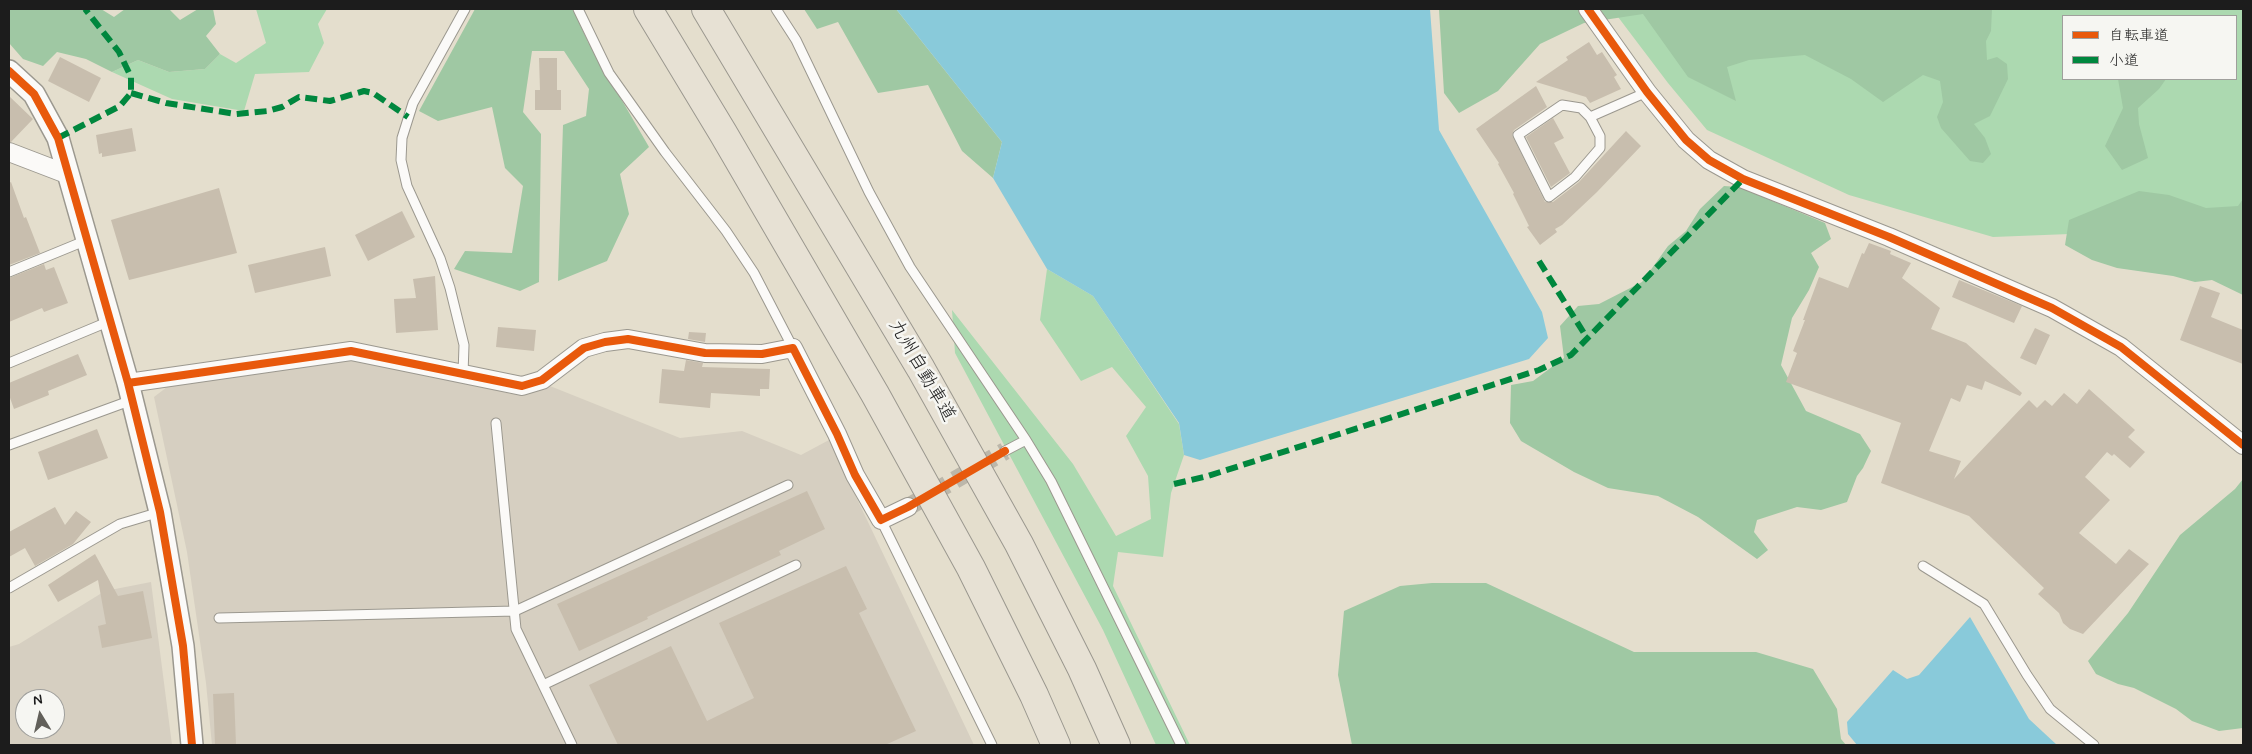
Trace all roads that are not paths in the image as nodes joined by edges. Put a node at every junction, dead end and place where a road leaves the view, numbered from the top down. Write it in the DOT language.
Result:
graph roads {
  1 [pos="465,9"];
  2 [pos="578,9"];
  3 [pos="648,9"];
  4 [pos="706,9"];
  5 [pos="776,9"];
  6 [pos="1588,9"];
  7 [pos="9,71"];
  8 [pos="1647,92"];
  9 [pos="1590,117"];
  10 [pos="9,152"];
  11 [pos="69,175"];
  12 [pos="88,240"];
  13 [pos="9,272"];
  14 [pos="110,321"];
  15 [pos="793,348"];
  16 [pos="9,363"];
  17 [pos="463,374"];
  18 [pos="130,392"];
  19 [pos="496,423"];
  20 [pos="1026,440"];
  21 [pos="9,445"];
  22 [pos="2243,445"];
  23 [pos="1005,451"];
  24 [pos="788,485"];
  25 [pos="908,507"];
  26 [pos="160,512"];
  27 [pos="881,520"];
  28 [pos="796,565"];
  29 [pos="1923,566"];
  30 [pos="9,588"];
  31 [pos="515,611"];
  32 [pos="218,618"];
  33 [pos="543,685"];
  34 [pos="192,745"];
  35 [pos="572,745"];
  36 [pos="992,745"];
  37 [pos="1056,745"];
  38 [pos="1116,745"];
  39 [pos="1181,745"];
  40 [pos="2094,745"];
  1 -- 17 [label="lane"];
  2 -- 15 [label="lane"];
  3 -- 37 [label="highway"];
  4 -- 38 [label="highway, 九州自動車道"];
  5 -- 20 [label="lane"];
  6 -- 8 [label="street"];
  7 -- 11 [label="street"];
  8 -- 9 [label="lane"];
  8 -- 22 [label="street"];
  9 -- 9 [label="lane"];
  10 -- 11 [label="street"];
  11 -- 12 [label="street"];
  12 -- 13 [label="lane"];
  12 -- 14 [label="street"];
  14 -- 16 [label="lane"];
  14 -- 18 [label="street"];
  15 -- 17 [label="street"];
  15 -- 27 [label="street"];
  17 -- 18 [label="street"];
  18 -- 21 [label="lane"];
  18 -- 26 [label="street"];
  19 -- 31 [label="lane"];
  20 -- 23 [label="lane"];
  20 -- 39 [label="lane"];
  24 -- 31 [label="lane"];
  25 -- 27 [label="street"];
  26 -- 30 [label="lane"];
  26 -- 34 [label="street"];
  27 -- 36 [label="lane"];
  28 -- 33 [label="lane"];
  29 -- 40 [label="lane"];
  31 -- 32 [label="lane"];
  31 -- 33 [label="lane"];
  33 -- 35 [label="lane"];
}
